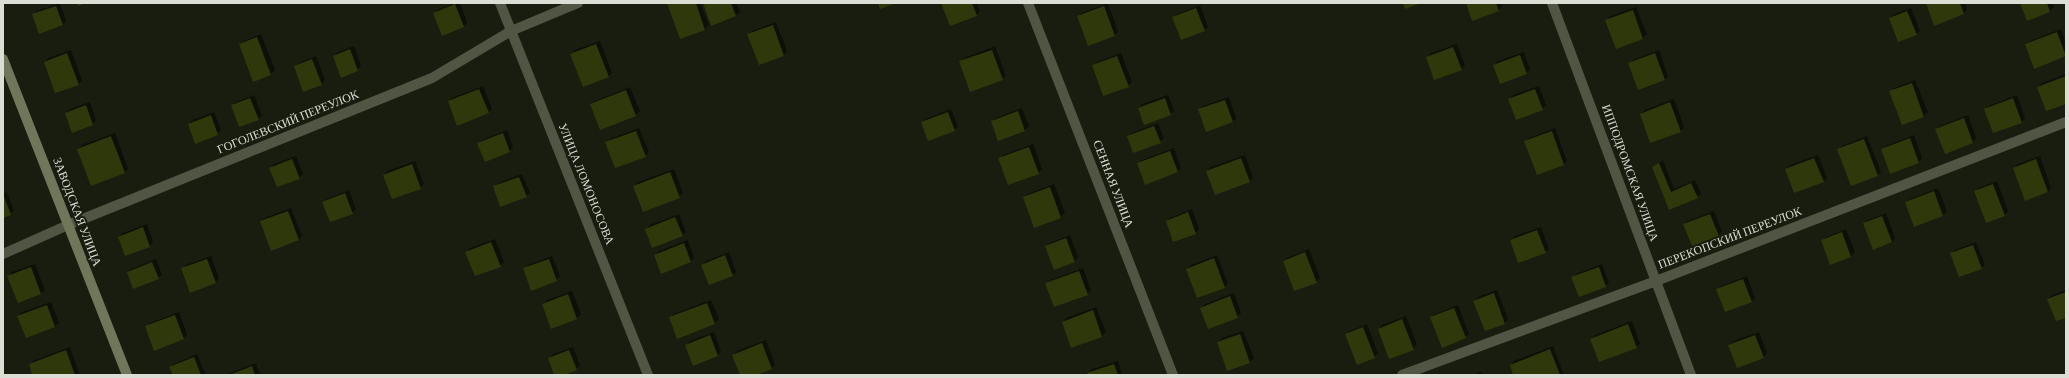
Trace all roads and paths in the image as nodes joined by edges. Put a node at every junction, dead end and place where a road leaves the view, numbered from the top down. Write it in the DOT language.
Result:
graph roads {
  1 [pos="500,3"];
  2 [pos="578,3"];
  3 [pos="1028,3"];
  4 [pos="1552,3"];
  5 [pos="511,31"];
  6 [pos="3,59"];
  7 [pos="2066,122"];
  8 [pos="68,225"];
  9 [pos="3,254"];
  10 [pos="1656,280"];
  11 [pos="127,375"];
  12 [pos="648,375"];
  13 [pos="1173,375"];
  14 [pos="1402,375"];
  15 [pos="1691,375"];
  1 -- 5 [label="street, УЛИЦА ЛОМОНОСОВА"];
  2 -- 5 [label="street, ГОГОЛЕВСКИЙ ПЕРЕУЛОК"];
  3 -- 13 [label="street, СЕННАЯ УЛИЦА"];
  4 -- 10 [label="street, ИППОДРОМСКАЯ УЛИЦА"];
  5 -- 8 [label="street, ГОГОЛЕВСКИЙ ПЕРЕУЛОК"];
  5 -- 12 [label="street, УЛИЦА ЛОМОНОСОВА"];
  6 -- 8 [label="main road, ЗАВОДСКАЯ УЛИЦА"];
  7 -- 10 [label="street, ПЕРЕКОПСКИЙ ПЕРЕУЛОК"];
  8 -- 9 [label="street, ГОГОЛЕВСКИЙ ПЕРЕУЛОК"];
  8 -- 11 [label="main road, ЗАВОДСКАЯ УЛИЦА"];
  10 -- 14 [label="street, ПЕРЕКОПСКИЙ ПЕРЕУЛОК"];
  10 -- 15 [label="street, ИППОДРОМСКАЯ УЛИЦА"];
}
